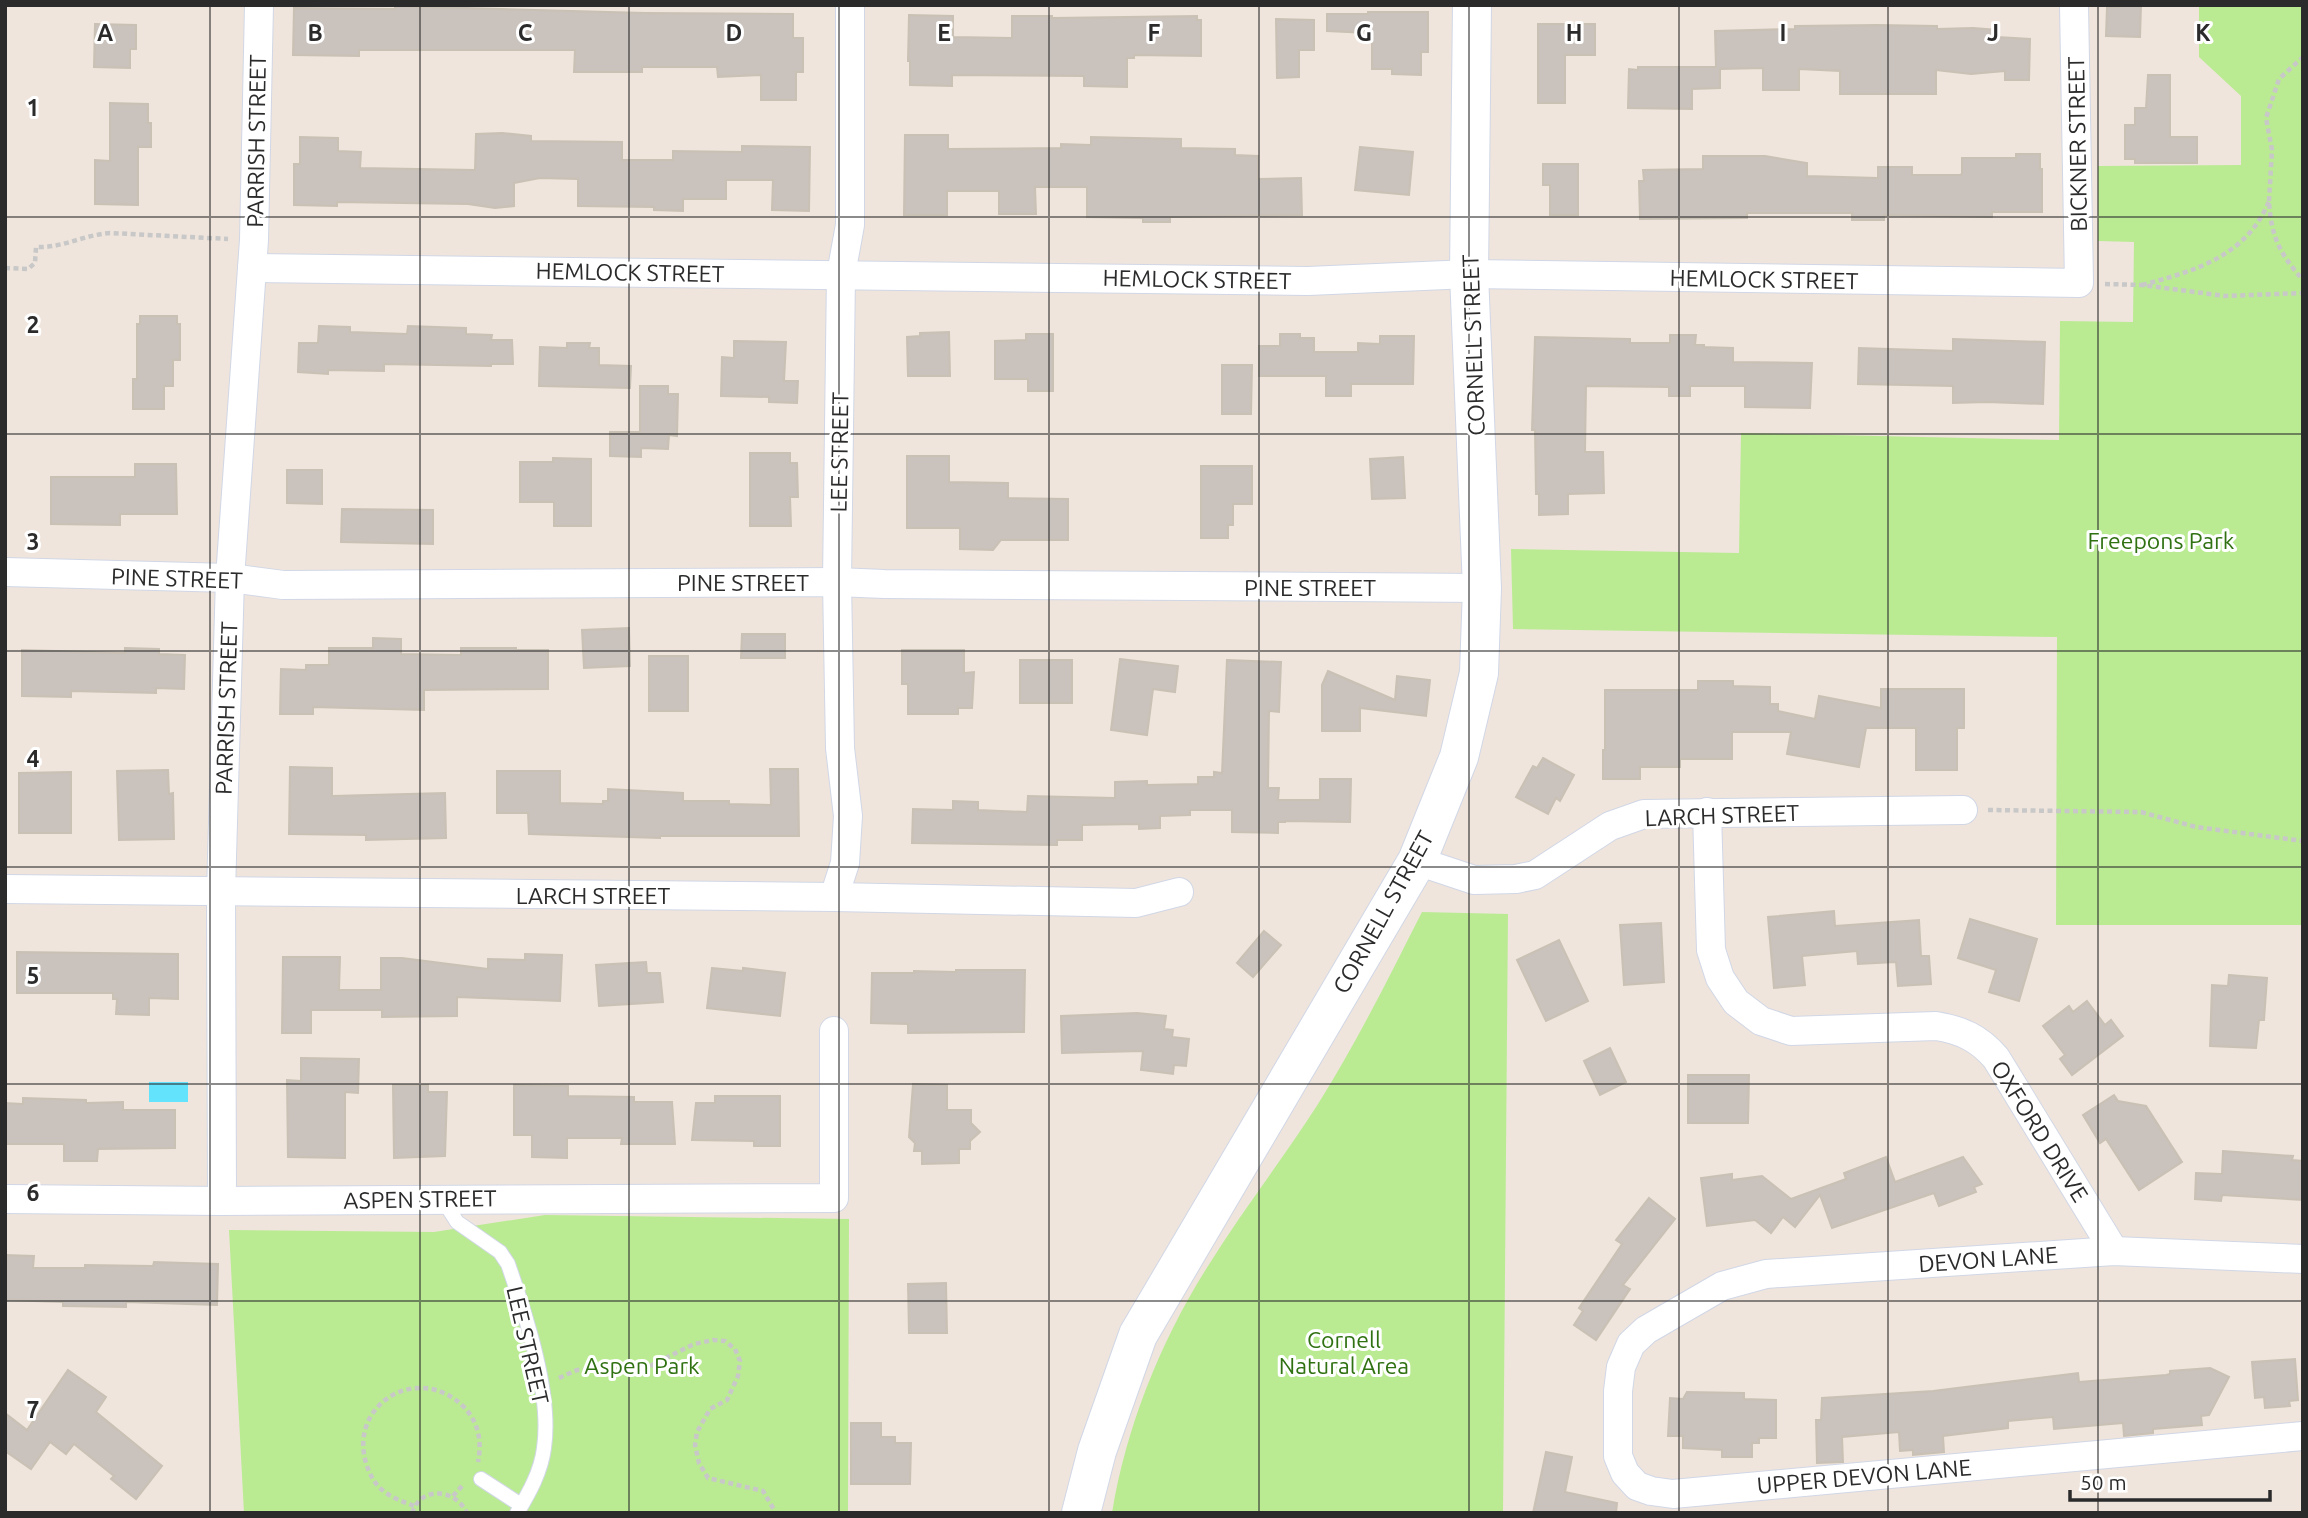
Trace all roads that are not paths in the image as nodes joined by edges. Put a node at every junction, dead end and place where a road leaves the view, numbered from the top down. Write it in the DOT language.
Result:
graph roads {
  1 [pos="259,5"];
  2 [pos="850,5"];
  3 [pos="1472,5"];
  4 [pos="2074,5"];
  5 [pos="252,268"];
  6 [pos="841,274"];
  7 [pos="1469,274"];
  8 [pos="2079,283"];
  9 [pos="5,572"];
  10 [pos="230,578"];
  11 [pos="837,582"];
  12 [pos="1482,588"];
  13 [pos="1963,810"];
  14 [pos="1707,812"];
  15 [pos="1417,861"];
  16 [pos="5,889"];
  17 [pos="221,891"];
  18 [pos="1180,891"];
  19 [pos="834,897"];
  20 [pos="834,1031"];
  21 [pos="5,1199"];
  22 [pos="443,1200"];
  23 [pos="222,1201"];
  24 [pos="2115,1251"];
  25 [pos="2303,1259"];
  26 [pos="1682,1308"];
  27 [pos="2303,1436"];
  28 [pos="475,1476"];
  29 [pos="519,1509"];
  30 [pos="1082,1513"];
  1 -- 5 [label="street, PARRISH STREET"];
  2 -- 6 [label="street, LEE STREET"];
  3 -- 7 [label="street, CORNELL STREET"];
  4 -- 8 [label="street, BICKNER STREET"];
  5 -- 6 [label="street, HEMLOCK STREET"];
  5 -- 10 [label="street, PARRISH STREET"];
  6 -- 7 [label="street, HEMLOCK STREET"];
  6 -- 11 [label="street, LEE STREET"];
  7 -- 8 [label="street, HEMLOCK STREET"];
  7 -- 12 [label="street, CORNELL STREET"];
  9 -- 10 [label="street, PINE STREET"];
  10 -- 11 [label="street, PINE STREET"];
  10 -- 17 [label="street, PARRISH STREET"];
  11 -- 12 [label="street, PINE STREET"];
  11 -- 19 [label="street, LEE STREET"];
  12 -- 15 [label="street, CORNELL STREET"];
  13 -- 14 [label="street, LARCH STREET"];
  14 -- 15 [label="street, LARCH STREET"];
  14 -- 24 [label="street, OXFORD DRIVE"];
  15 -- 30 [label="street, CORNELL STREET"];
  16 -- 17 [label="street, LARCH STREET"];
  17 -- 19 [label="street, LARCH STREET"];
  17 -- 23 [label="street, PARRISH STREET"];
  18 -- 19 [label="street, LARCH STREET"];
  20 -- 22 [label="street, ASPEN STREET"];
  21 -- 23 [label="street, ASPEN STREET"];
  22 -- 23 [label="street, ASPEN STREET"];
  22 -- 29 [label="lane, LEE STREET"];
  24 -- 25 [label="street, DEVON LANE"];
  24 -- 26 [label="street, DEVON LANE"];
  26 -- 27 [label="street, UPPER DEVON LANE"];
  28 -- 29 [label="lane"];
}
